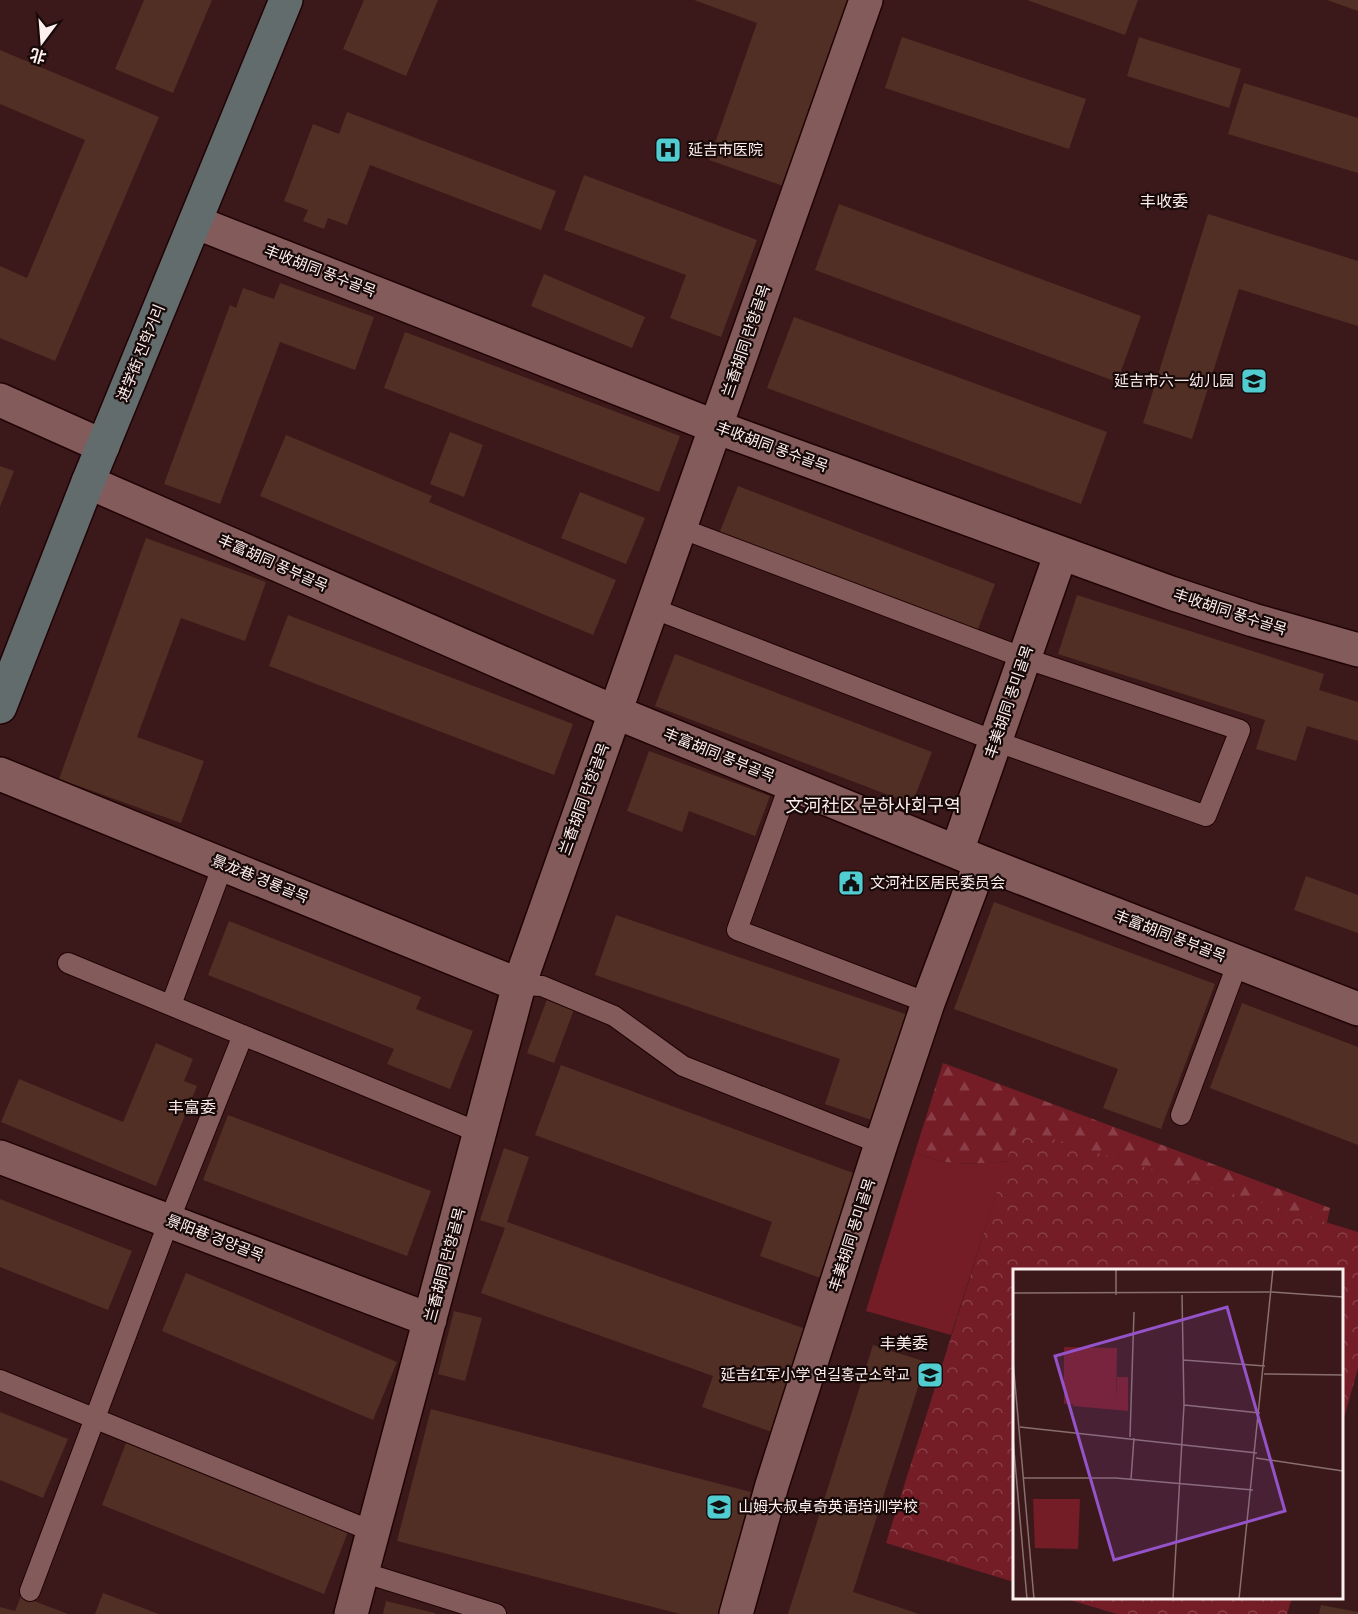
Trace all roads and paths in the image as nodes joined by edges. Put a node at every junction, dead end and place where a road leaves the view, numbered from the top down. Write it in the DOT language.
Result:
graph roads {
  1 [pos="286,0"];
  2 [pos="866,0"];
  3 [pos="195,222"];
  4 [pos="0,400"];
  5 [pos="716,427"];
  6 [pos="103,446"];
  7 [pos="88,482"];
  8 [pos="680,528"];
  9 [pos="1060,553"];
  10 [pos="652,608"];
  11 [pos="1358,650"];
  12 [pos="1024,658"];
  13 [pos="0,707"];
  14 [pos="615,712"];
  15 [pos="995,741"];
  16 [pos="0,774"];
  17 [pos="790,783"];
  18 [pos="969,856"];
  19 [pos="223,864"];
  20 [pos="1238,962"];
  21 [pos="68,963"];
  22 [pos="519,985"];
  23 [pos="928,1003"];
  24 [pos="171,1005"];
  25 [pos="1358,1009"];
  26 [pos="243,1035"];
  27 [pos="1180,1115"];
  28 [pos="480,1133"];
  29 [pos="881,1144"];
  30 [pos="0,1157"];
  31 [pos="169,1221"];
  32 [pos="430,1320"];
  33 [pos="0,1380"];
  34 [pos="95,1420"];
  35 [pos="374,1532"];
  36 [pos="363,1572"];
  37 [pos="30,1591"];
  38 [pos="351,1614"];
  39 [pos="496,1614"];
  40 [pos="736,1614"];
  1 -- 3 [label="street, 进学街 진학거리"];
  2 -- 5 [label="street, 兰香胡同 란향골목"];
  3 -- 5 [label="street, 丰收胡同 풍수골목"];
  3 -- 6 [label="street, 进学街 진학거리"];
  4 -- 6 [label="street"];
  5 -- 8 [label="street, 兰香胡同 란향골목"];
  5 -- 9 [label="street, 丰收胡同 풍수골목"];
  6 -- 7 [label="street, 进学街 진학거리"];
  7 -- 13 [label="street, 进学街 진학거리"];
  7 -- 14 [label="street, 丰富胡同 풍부골목"];
  8 -- 10 [label="street, 兰香胡同 란향골목"];
  8 -- 12 [label="lane"];
  9 -- 11 [label="street, 丰收胡同 풍수골목"];
  9 -- 12 [label="street, 丰美胡同 풍미골목"];
  10 -- 14 [label="street, 兰香胡同 란향골목"];
  10 -- 15 [label="lane"];
  12 -- 15 [label="street, 丰美胡同 풍미골목"];
  12 -- 15 [label="lane"];
  14 -- 17 [label="street, 丰富胡同 풍부골목"];
  14 -- 22 [label="street, 兰香胡同 란향골목"];
  15 -- 18 [label="street, 丰美胡同 풍미골목"];
  16 -- 19 [label="street, 景龙巷 경룡골목"];
  17 -- 18 [label="street, 丰富胡同 풍부골목"];
  17 -- 23 [label="lane"];
  18 -- 20 [label="street, 丰富胡同 풍부골목"];
  18 -- 23 [label="street, 丰美胡同 풍미골목"];
  19 -- 22 [label="street, 景龙巷 경룡골목"];
  19 -- 24 [label="lane"];
  20 -- 25 [label="street, 丰富胡同 풍부골목"];
  20 -- 27 [label="lane"];
  21 -- 24 [label="lane"];
  22 -- 28 [label="street, 兰香胡同 란향골목"];
  22 -- 29 [label="lane"];
  23 -- 29 [label="street, 丰美胡同 풍미골목"];
  24 -- 26 [label="lane"];
  26 -- 28 [label="lane"];
  26 -- 31 [label="lane"];
  28 -- 32 [label="street, 兰香胡同 란향골목"];
  29 -- 40 [label="street, 丰美胡同 풍미골목"];
  30 -- 31 [label="street, 景阳巷 경양골목"];
  31 -- 32 [label="street, 景阳巷 경양골목"];
  31 -- 34 [label="lane"];
  32 -- 35 [label="street, 兰香胡同 란향골목"];
  33 -- 34 [label="lane"];
  34 -- 35 [label="lane"];
  34 -- 37 [label="lane"];
  35 -- 36 [label="street, 兰香胡同 란향골목"];
  36 -- 38 [label="street, 兰香胡同 란향골목"];
  36 -- 39 [label="lane"];
}
